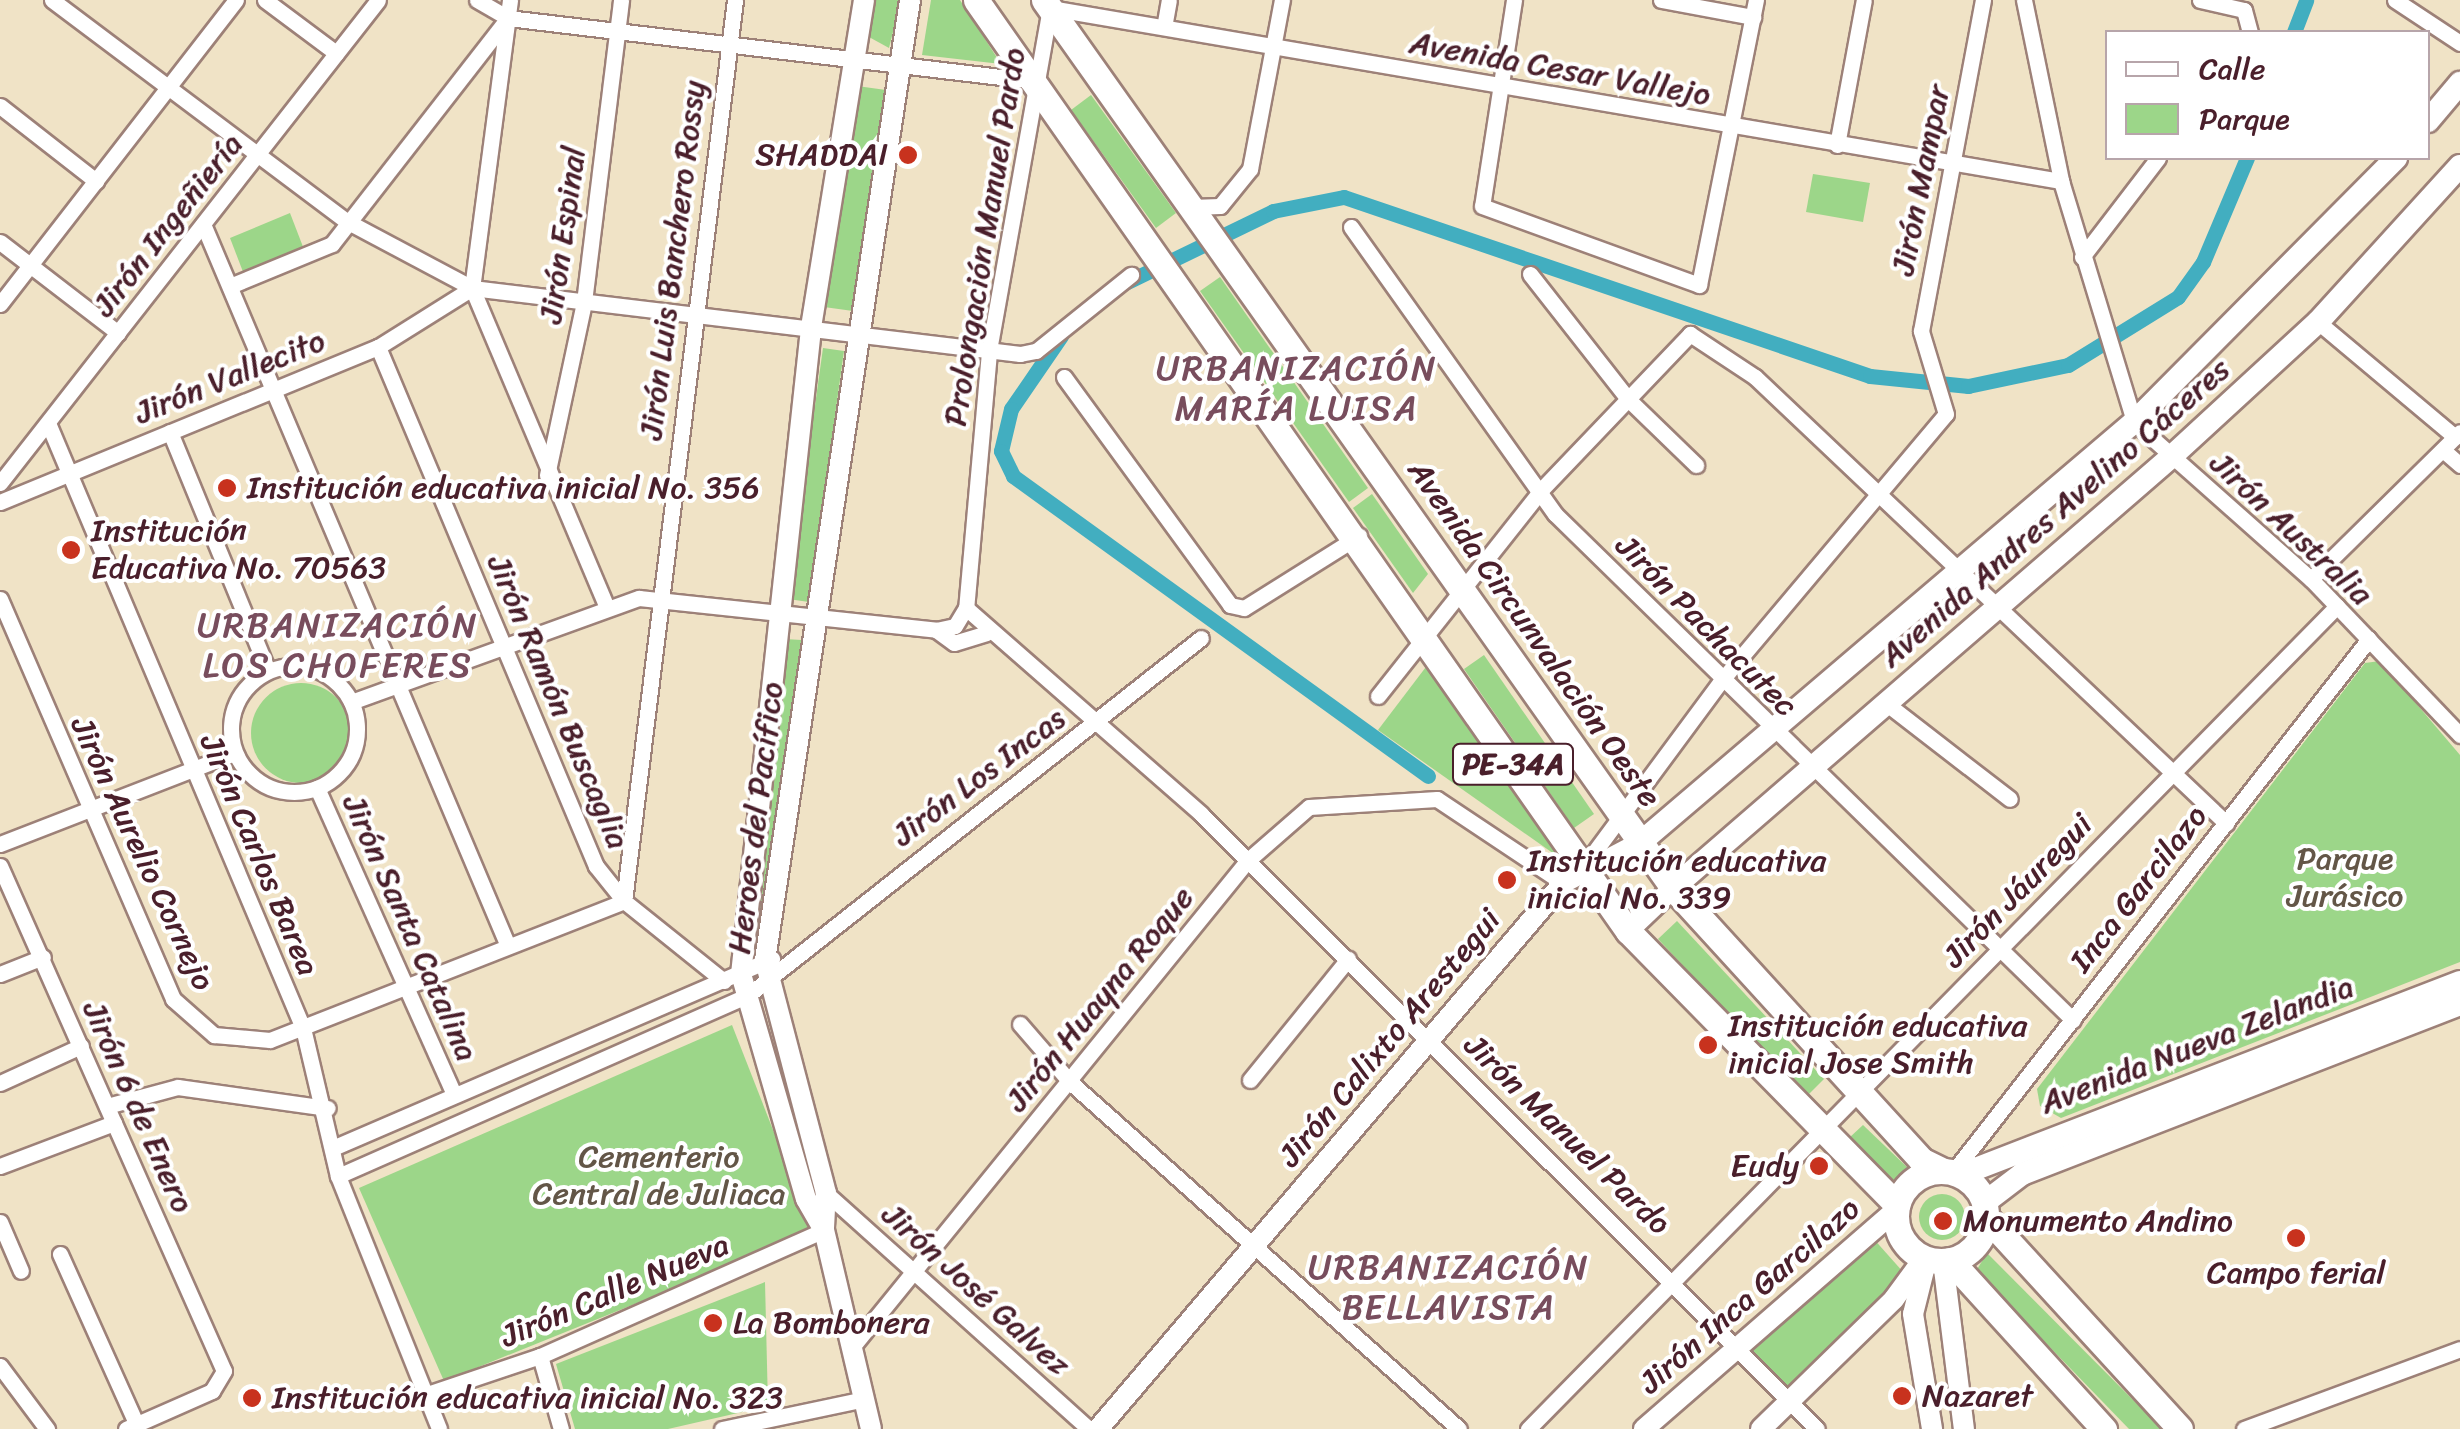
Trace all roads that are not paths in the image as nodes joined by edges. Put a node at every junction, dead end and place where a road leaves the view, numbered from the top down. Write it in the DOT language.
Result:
graph roads {
  1 [pos="52,0"];
  2 [pos="236,0"];
  3 [pos="265,0"];
  4 [pos="378,0"];
  5 [pos="477,0"];
  6 [pos="510,0"];
  7 [pos="621,0"];
  8 [pos="735,0"];
  9 [pos="864,0"];
  10 [pos="910,0"];
  11 [pos="976,0"];
  12 [pos="1168,0"];
  13 [pos="1282,0"];
  14 [pos="1514,0"];
  15 [pos="1660,0"];
  16 [pos="1864,0"];
  17 [pos="1983,0"];
  18 [pos="2024,0"];
  19 [pos="2200,0"];
  20 [pos="2395,0"];
  21 [pos="1048,2"];
  22 [pos="2236,3"];
  23 [pos="1754,8"];
  24 [pos="508,18"];
  25 [pos="1164,22"];
  26 [pos="618,30"];
  27 [pos="2249,30"];
  28 [pos="1272,42"];
  29 [pos="2460,43"];
  30 [pos="729,44"];
  31 [pos="336,53"];
  32 [pos="855,62"];
  33 [pos="898,68"];
  34 [pos="1037,81"];
  35 [pos="2460,83"];
  36 [pos="1500,87"];
  37 [pos="166,90"];
  38 [pos="0,106"];
  39 [pos="2430,119"];
  40 [pos="1730,128"];
  41 [pos="1837,145"];
  42 [pos="257,156"];
  43 [pos="2156,160"];
  44 [pos="2394,160"];
  45 [pos="2460,166"];
  46 [pos="1951,168"];
  47 [pos="96,180"];
  48 [pos="2062,182"];
  49 [pos="1195,213"];
  50 [pos="348,222"];
  51 [pos="203,224"];
  52 [pos="1350,227"];
  53 [pos="0,242"];
  54 [pos="2082,257"];
  55 [pos="30,265"];
  56 [pos="1530,274"];
  57 [pos="1131,275"];
  58 [pos="230,286"];
  59 [pos="472,288"];
  60 [pos="584,302"];
  61 [pos="0,304"];
  62 [pos="693,313"];
  63 [pos="2318,322"];
  64 [pos="811,329"];
  65 [pos="118,333"];
  66 [pos="856,339"];
  67 [pos="378,346"];
  68 [pos="988,352"];
  69 [pos="1064,377"];
  70 [pos="275,390"];
  71 [pos="1628,399"];
  72 [pos="1947,404"];
  73 [pos="2134,422"];
  74 [pos="48,423"];
  75 [pos="170,432"];
  76 [pos="2453,440"];
  77 [pos="2171,458"];
  78 [pos="1696,465"];
  79 [pos="2460,465"];
  80 [pos="67,473"];
  81 [pos="547,475"];
  82 [pos="0,483"];
  83 [pos="1541,490"];
  84 [pos="1881,494"];
  85 [pos="0,502"];
  86 [pos="1359,536"];
  87 [pos="1965,574"];
  88 [pos="2311,579"];
  89 [pos="1463,587"];
  90 [pos="659,598"];
  91 [pos="0,599"];
  92 [pos="2337,606"];
  93 [pos="607,607"];
  94 [pos="966,608"];
  95 [pos="2002,610"];
  96 [pos="782,616"];
  97 [pos="812,622"];
  98 [pos="936,630"];
  99 [pos="987,633"];
  100 [pos="1427,633"];
  101 [pos="1202,638"];
  102 [pos="2369,639"];
  103 [pos="504,648"];
  104 [pos="268,672"];
  105 [pos="1721,681"];
  106 [pos="400,688"];
  107 [pos="1378,696"];
  108 [pos="351,702"];
  109 [pos="1887,704"];
  110 [pos="1100,720"];
  111 [pos="1768,729"];
  112 [pos="2460,735"];
  113 [pos="235,753"];
  114 [pos="1812,766"];
  115 [pos="193,770"];
  116 [pos="2173,773"];
  117 [pos="317,788"];
  118 [pos="2010,799"];
  119 [pos="88,810"];
  120 [pos="1618,812"];
  121 [pos="2226,822"];
  122 [pos="1641,842"];
  123 [pos="0,844"];
  124 [pos="1247,860"];
  125 [pos="0,866"];
  126 [pos="1572,876"];
  127 [pos="1673,888"];
  128 [pos="624,901"];
  129 [pos="1628,931"];
  130 [pos="508,946"];
  131 [pos="1998,951"];
  132 [pos="43,957"];
  133 [pos="788,957"];
  134 [pos="765,960"];
  135 [pos="1348,960"];
  136 [pos="0,974"];
  137 [pos="732,977"];
  138 [pos="769,982"];
  139 [pos="2460,982"];
  140 [pos="406,990"];
  141 [pos="746,996"];
  142 [pos="2460,1004"];
  143 [pos="2419,1008"];
  144 [pos="2073,1020"];
  145 [pos="1020,1024"];
  146 [pos="303,1028"];
  147 [pos="1430,1040"];
  148 [pos="81,1046"];
  149 [pos="1250,1080"];
  150 [pos="1070,1082"];
  151 [pos="0,1083"];
  152 [pos="454,1092"];
  153 [pos="1860,1092"];
  154 [pos="107,1106"];
  155 [pos="328,1108"];
  156 [pos="114,1123"];
  157 [pos="1822,1131"];
  158 [pos="335,1147"];
  159 [pos="0,1166"];
  160 [pos="1952,1173"];
  161 [pos="338,1176"];
  162 [pos="826,1192"];
  163 [pos="1896,1208"];
  164 [pos="1985,1210"];
  165 [pos="0,1222"];
  166 [pos="824,1230"];
  167 [pos="1257,1242"];
  168 [pos="60,1254"];
  169 [pos="1936,1260"];
  170 [pos="21,1271"];
  171 [pos="915,1273"];
  172 [pos="1675,1280"];
  173 [pos="1736,1345"];
  174 [pos="852,1346"];
  175 [pos="2460,1349"];
  176 [pos="540,1356"];
  177 [pos="0,1366"];
  178 [pos="424,1395"];
  179 [pos="864,1400"];
  180 [pos="1789,1400"];
  181 [pos="132,1426"];
  182 [pos="46,1429"];
  183 [pos="439,1429"];
  184 [pos="561,1429"];
  185 [pos="722,1429"];
  186 [pos="871,1429"];
  187 [pos="1089,1429"];
  188 [pos="1098,1429"];
  189 [pos="1459,1429"];
  190 [pos="1528,1429"];
  191 [pos="1644,1429"];
  192 [pos="1761,1429"];
  193 [pos="1817,1429"];
  194 [pos="1932,1429"];
  195 [pos="1964,1429"];
  196 [pos="2104,1429"];
  197 [pos="2180,1429"];
  198 [pos="2244,1429"];
  1 -- 37 [label="street"];
  2 -- 37 [label="street"];
  3 -- 31 [label="street"];
  4 -- 31 [label="street, Jirón Ingeñiería"];
  5 -- 24 [label="street"];
  6 -- 24 [label="street"];
  7 -- 26 [label="street, Jirón Espinal"];
  8 -- 30 [label="street, Jirón Luis Banchero Rossy"];
  9 -- 32 [label="street, Heroes del Pacífico"];
  10 -- 33 [label="street, Heroes del Pacífico"];
  11 -- 34 [label="highway, PE-34A"];
  12 -- 25 [label="street"];
  13 -- 28 [label="street"];
  14 -- 36 [label="street"];
  15 -- 23 [label="street"];
  16 -- 41 [label="street"];
  17 -- 46 [label="street, Jirón Mampar"];
  18 -- 48 [label="street, Jirón Australia"];
  19 -- 22 [label="street"];
  20 -- 29 [label="street"];
  21 -- 25 [label="street, Avenida Cesar Vallejo"];
  21 -- 34 [label="street, Prolongación Manuel Pardo"];
  21 -- 49 [label="highway, Avenida Circunvalación Oeste / PE-34A"];
  22 -- 27 [label="street"];
  23 -- 40 [label="street"];
  24 -- 26 [label="street"];
  24 -- 50 [label="street"];
  24 -- 59 [label="street"];
  25 -- 28 [label="street, Avenida Cesar Vallejo"];
  26 -- 30 [label="street"];
  26 -- 60 [label="street, Jirón Espinal"];
  28 -- 36 [label="street, Avenida Cesar Vallejo"];
  28 -- 49 [label="street"];
  30 -- 32 [label="street"];
  30 -- 62 [label="street, Jirón Luis Banchero Rossy"];
  31 -- 42 [label="street, Jirón Ingeñiería"];
  32 -- 33 [label="street"];
  32 -- 64 [label="street, Heroes del Pacífico"];
  33 -- 34 [label="street"];
  33 -- 66 [label="street, Heroes del Pacífico"];
  34 -- 68 [label="street, Prolongación Manuel Pardo"];
  34 -- 86 [label="highway, PE-34A"];
  35 -- 39 [label="main road"];
  36 -- 40 [label="street, Avenida Cesar Vallejo"];
  36 -- 40 [label="street"];
  37 -- 42 [label="street"];
  37 -- 47 [label="street"];
  38 -- 47 [label="street"];
  40 -- 41 [label="street, Avenida Cesar Vallejo"];
  41 -- 46 [label="street, Avenida Cesar Vallejo"];
  42 -- 50 [label="street"];
  42 -- 51 [label="street, Jirón Ingeñiería"];
  43 -- 54 [label="street"];
  44 -- 73 [label="main road, Avenida Andres Avelino Cáceres"];
  45 -- 63 [label="main road, Avenida Andres Avelino Cáceres"];
  46 -- 48 [label="street, Avenida Cesar Vallejo"];
  46 -- 72 [label="street, Jirón Mampar"];
  47 -- 55 [label="street"];
  48 -- 54 [label="street, Jirón Australia"];
  49 -- 89 [label="highway, Avenida Circunvalación Oeste / PE-34A"];
  50 -- 58 [label="street"];
  50 -- 59 [label="street"];
  51 -- 58 [label="street"];
  51 -- 65 [label="street, Jirón Ingeñiería"];
  52 -- 83 [label="street, Jirón Pachacutec"];
  53 -- 55 [label="street"];
  54 -- 73 [label="street, Jirón Australia"];
  55 -- 61 [label="street"];
  55 -- 65 [label="street"];
  56 -- 71 [label="street"];
  57 -- 68 [label="street"];
  58 -- 70 [label="street"];
  59 -- 60 [label="street"];
  59 -- 67 [label="street, Jirón Vallecito"];
  59 -- 81 [label="street"];
  60 -- 62 [label="street"];
  60 -- 81 [label="street, Jirón Espinal"];
  62 -- 64 [label="street"];
  62 -- 90 [label="street, Jirón Luis Banchero Rossy"];
  63 -- 76 [label="street"];
  63 -- 77 [label="main road, Avenida Andres Avelino Cáceres"];
  64 -- 66 [label="street"];
  64 -- 96 [label="street, Heroes del Pacífico"];
  65 -- 74 [label="street, Jirón Ingeñiería"];
  66 -- 68 [label="street"];
  66 -- 97 [label="street, Heroes del Pacífico"];
  67 -- 70 [label="street, Jirón Vallecito"];
  67 -- 103 [label="street, Jirón Ramón Buscaglia"];
  68 -- 94 [label="street, Prolongación Manuel Pardo"];
  69 -- 86 [label="street"];
  70 -- 75 [label="street, Jirón Vallecito"];
  70 -- 106 [label="street"];
  71 -- 78 [label="street"];
  71 -- 83 [label="street"];
  71 -- 84 [label="street"];
  72 -- 84 [label="street, Jirón Calixto Arestegui"];
  73 -- 77 [label="street, Jirón Australia"];
  73 -- 87 [label="main road, Avenida Andres Avelino Cáceres"];
  74 -- 80 [label="street, Jirón Carlos Barea"];
  74 -- 82 [label="street, Jirón Ingeñiería"];
  75 -- 80 [label="street, Jirón Vallecito"];
  75 -- 104 [label="street"];
  76 -- 79 [label="street"];
  76 -- 88 [label="street"];
  77 -- 88 [label="street, Jirón Australia"];
  77 -- 95 [label="main road, Avenida Andres Avelino Cáceres"];
  80 -- 85 [label="street, Jirón Vallecito"];
  80 -- 115 [label="street, Jirón Carlos Barea"];
  81 -- 93 [label="street"];
  83 -- 89 [label="street"];
  83 -- 105 [label="street, Jirón Pachacutec"];
  84 -- 87 [label="street"];
  84 -- 105 [label="street, Jirón Calixto Arestegui"];
  86 -- 100 [label="highway, PE-34A"];
  87 -- 95 [label="street"];
  87 -- 111 [label="main road, Avenida Andres Avelino Cáceres"];
  88 -- 92 [label="street, Jirón Australia"];
  89 -- 100 [label="street"];
  89 -- 120 [label="highway, Avenida Circunvalación Oeste / PE-34A"];
  90 -- 93 [label="street"];
  90 -- 96 [label="street"];
  90 -- 128 [label="street, Jirón Luis Banchero Rossy"];
  91 -- 119 [label="street, Jirón Aurelio Cornejo"];
  92 -- 102 [label="street, Jirón Australia"];
  92 -- 116 [label="street, Jirón Jáuregui"];
  93 -- 103 [label="street"];
  94 -- 98 [label="street"];
  94 -- 99 [label="street"];
  95 -- 109 [label="main road, Avenida Andres Avelino Cáceres"];
  95 -- 116 [label="street"];
  96 -- 97 [label="street"];
  96 -- 137 [label="street, Heroes del Pacífico"];
  97 -- 98 [label="street"];
  97 -- 134 [label="street, Heroes del Pacífico"];
  98 -- 99 [label="street"];
  99 -- 110 [label="street"];
  100 -- 107 [label="street"];
  100 -- 126 [label="highway, PE-34A"];
  101 -- 110 [label="street, Jirón Los Incas"];
  102 -- 112 [label="street, Jirón Australia"];
  102 -- 121 [label="street, Inca Garcilazo"];
  103 -- 106 [label="street"];
  103 -- 128 [label="street, Jirón Ramón Buscaglia"];
  104 -- 108 [label="street"];
  104 -- 113 [label="street"];
  105 -- 111 [label="street, Jirón Pachacutec"];
  105 -- 120 [label="street, Jirón Calixto Arestegui"];
  106 -- 108 [label="street"];
  106 -- 130 [label="street"];
  108 -- 117 [label="street"];
  109 -- 114 [label="main road, Avenida Andres Avelino Cáceres"];
  109 -- 118 [label="street"];
  110 -- 124 [label="street, Jirón Manuel Pardo"];
  110 -- 133 [label="street, Jirón Los Incas"];
  111 -- 114 [label="street, Jirón Pachacutec"];
  111 -- 122 [label="main road, Avenida Andres Avelino Cáceres"];
  113 -- 115 [label="street"];
  113 -- 117 [label="street"];
  114 -- 127 [label="main road, Avenida Andres Avelino Cáceres"];
  114 -- 131 [label="street, Jirón Pachacutec"];
  115 -- 119 [label="street"];
  115 -- 146 [label="street, Jirón Carlos Barea"];
  116 -- 121 [label="street"];
  116 -- 131 [label="street, Jirón Jáuregui"];
  117 -- 140 [label="street, Jirón Santa Catalina"];
  119 -- 123 [label="street"];
  119 -- 146 [label="street, Jirón Aurelio Cornejo"];
  120 -- 122 [label="highway, Avenida Circunvalación Oeste / PE-34A"];
  120 -- 126 [label="street, Jirón Calixto Arestegui"];
  121 -- 144 [label="street, Inca Garcilazo"];
  122 -- 126 [label="street"];
  122 -- 127 [label="highway, Avenida Circunvalación Oeste / PE-34A"];
  124 -- 126 [label="street, Jirón Huayna Roque"];
  124 -- 135 [label="street, Jirón Manuel Pardo"];
  124 -- 150 [label="street, Jirón Huayna Roque"];
  125 -- 132 [label="street, Jirón 6 de Enero"];
  126 -- 129 [label="highway, PE-34A"];
  126 -- 147 [label="street, Jirón Calixto Arestegui"];
  127 -- 129 [label="street"];
  127 -- 153 [label="highway, Avenida Circunvalación Oeste / PE-34A"];
  128 -- 130 [label="street, Jirón Aurelio Cornejo"];
  128 -- 137 [label="street, Jirón Ramón Buscaglia"];
  129 -- 157 [label="highway, PE-34A"];
  130 -- 140 [label="street, Jirón Aurelio Cornejo"];
  131 -- 144 [label="street, Jirón Pachacutec"];
  131 -- 153 [label="street, Jirón Jáuregui"];
  132 -- 136 [label="street"];
  132 -- 148 [label="street, Jirón 6 de Enero"];
  133 -- 134 [label="street"];
  133 -- 138 [label="street"];
  134 -- 137 [label="street"];
  134 -- 138 [label="street, Heroes del Pacífico"];
  135 -- 147 [label="street, Jirón Manuel Pardo"];
  135 -- 149 [label="street"];
  137 -- 141 [label="street, Heroes del Pacífico"];
  137 -- 152 [label="street"];
  138 -- 141 [label="street"];
  138 -- 162 [label="street, Heroes del Pacífico"];
  139 -- 143 [label="main road, Avenida Nueva Zelandia"];
  140 -- 146 [label="street, Jirón Aurelio Cornejo"];
  140 -- 152 [label="street, Jirón Santa Catalina"];
  141 -- 161 [label="street"];
  141 -- 166 [label="street, Heroes del Pacífico"];
  142 -- 143 [label="main road, Avenida Nueva Zelandia"];
  143 -- 160 [label="main road, Avenida Nueva Zelandia"];
  143 -- 164 [label="main road, Avenida Nueva Zelandia"];
  144 -- 160 [label="street, Inca Garcilazo"];
  145 -- 150 [label="street"];
  146 -- 155 [label="street, Jirón Carlos Barea"];
  147 -- 167 [label="street, Jirón Calixto Arestegui"];
  147 -- 172 [label="street, Jirón Manuel Pardo"];
  148 -- 151 [label="street"];
  148 -- 154 [label="street, Jirón 6 de Enero"];
  150 -- 167 [label="street"];
  150 -- 171 [label="street, Jirón Huayna Roque"];
  152 -- 158 [label="street"];
  153 -- 157 [label="street, Jirón Jáuregui"];
  153 -- 160 [label="highway, Avenida Circunvalación Oeste / PE-34A"];
  154 -- 155 [label="street"];
  154 -- 156 [label="street, Jirón 6 de Enero"];
  155 -- 158 [label="street, Jirón Carlos Barea"];
  156 -- 159 [label="street"];
  156 -- 181 [label="street, Jirón 6 de Enero"];
  157 -- 163 [label="highway, PE-34A"];
  157 -- 172 [label="street, Jirón Jáuregui"];
  158 -- 161 [label="street, Jirón Carlos Barea"];
  160 -- 163 [label="highway"];
  160 -- 164 [label="highway"];
  161 -- 178 [label="street, Jirón Carlos Barea"];
  162 -- 166 [label="street, Heroes del Pacífico"];
  162 -- 171 [label="street, Jirón José Galvez"];
  163 -- 169 [label="highway"];
  163 -- 173 [label="street, Jirón Inca Garcilazo"];
  164 -- 169 [label="highway"];
  164 -- 197 [label="highway"];
  165 -- 170 [label="street"];
  166 -- 174 [label="street"];
  166 -- 176 [label="street, Jirón Calle Nueva"];
  167 -- 188 [label="street, Jirón Calixto Arestegui"];
  167 -- 189 [label="street"];
  168 -- 181 [label="street"];
  169 -- 180 [label="street"];
  169 -- 194 [label="street"];
  169 -- 195 [label="street"];
  169 -- 196 [label="highway"];
  171 -- 174 [label="street, Jirón Huayna Roque"];
  171 -- 187 [label="street, Jirón José Galvez"];
  172 -- 173 [label="street, Jirón Manuel Pardo"];
  172 -- 190 [label="street, Jirón Jáuregui"];
  173 -- 180 [label="street, Jirón Manuel Pardo"];
  173 -- 191 [label="street, Jirón Inca Garcilazo"];
  174 -- 179 [label="street"];
  175 -- 198 [label="street"];
  176 -- 178 [label="street, Jirón Calle Nueva"];
  176 -- 184 [label="street"];
  177 -- 182 [label="street"];
  178 -- 183 [label="street, Jirón Carlos Barea"];
  179 -- 185 [label="street"];
  179 -- 186 [label="street"];
  180 -- 192 [label="street"];
  180 -- 193 [label="street, Jirón Manuel Pardo"];
}
